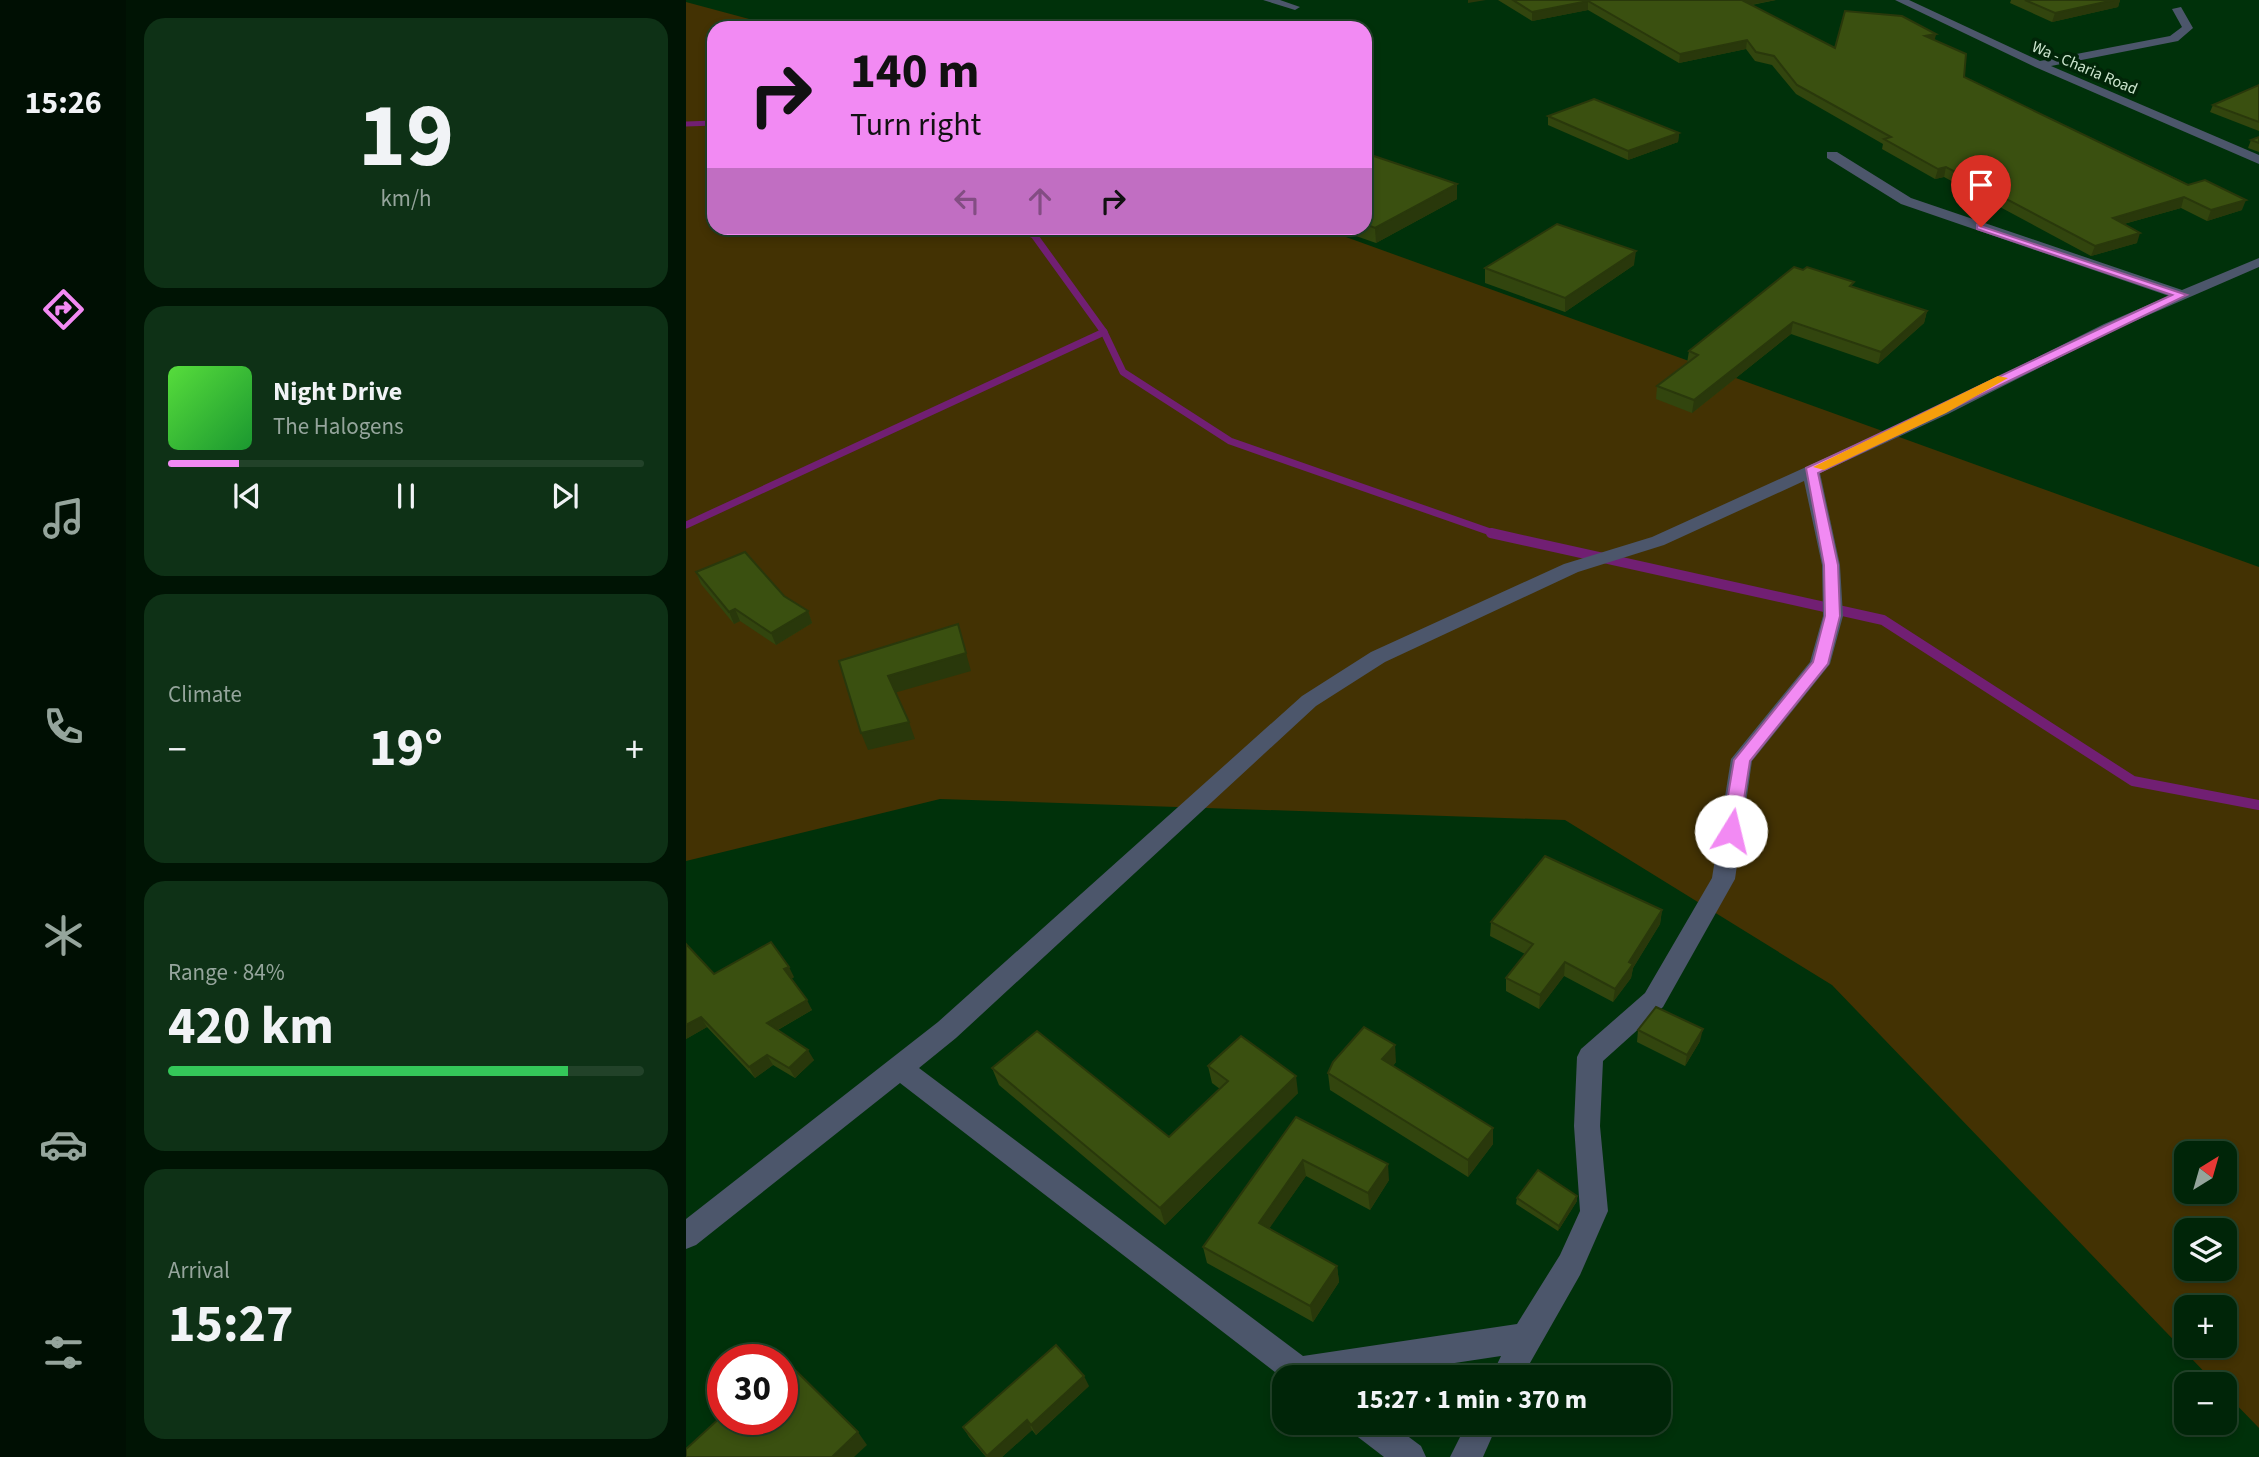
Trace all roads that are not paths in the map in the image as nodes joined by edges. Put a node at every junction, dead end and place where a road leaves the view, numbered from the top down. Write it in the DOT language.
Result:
graph roads {
  1 [pos="1268,0"];
  2 [pos="1900,0"];
  3 [pos="1295,7"];
  4 [pos="2177,9"];
  5 [pos="2039,65"];
  6 [pos="1832,155"];
  7 [pos="2259,160"];
  8 [pos="2259,262"];
  9 [pos="2182,295"];
  10 [pos="1811,471"];
  11 [pos="900,1068"];
  12 [pos="686,1236"];
  13 [pos="1526,1337"];
  14 [pos="1290,1365"];
  15 [pos="1362,1365"];
  16 [pos="1512,1365"];
  17 [pos="1382,1435"];
  18 [pos="1477,1435"];
  19 [pos="1410,1457"];
  20 [pos="1466,1457"];
  1 -- 3 [label="street"];
  2 -- 5 [label="street, Wa - Charia Road"];
  4 -- 5 [label="street"];
  5 -- 7 [label="street, Wa - Charia Road"];
  6 -- 9 [label="street"];
  8 -- 9 [label="street"];
  9 -- 10 [label="street"];
  10 -- 11 [label="street"];
  10 -- 13 [label="street"];
  11 -- 12 [label="street"];
  11 -- 14 [label="street"];
  13 -- 15 [label="street"];
  13 -- 16 [label="street"];
  17 -- 19 [label="street"];
  18 -- 20 [label="street"];
}
